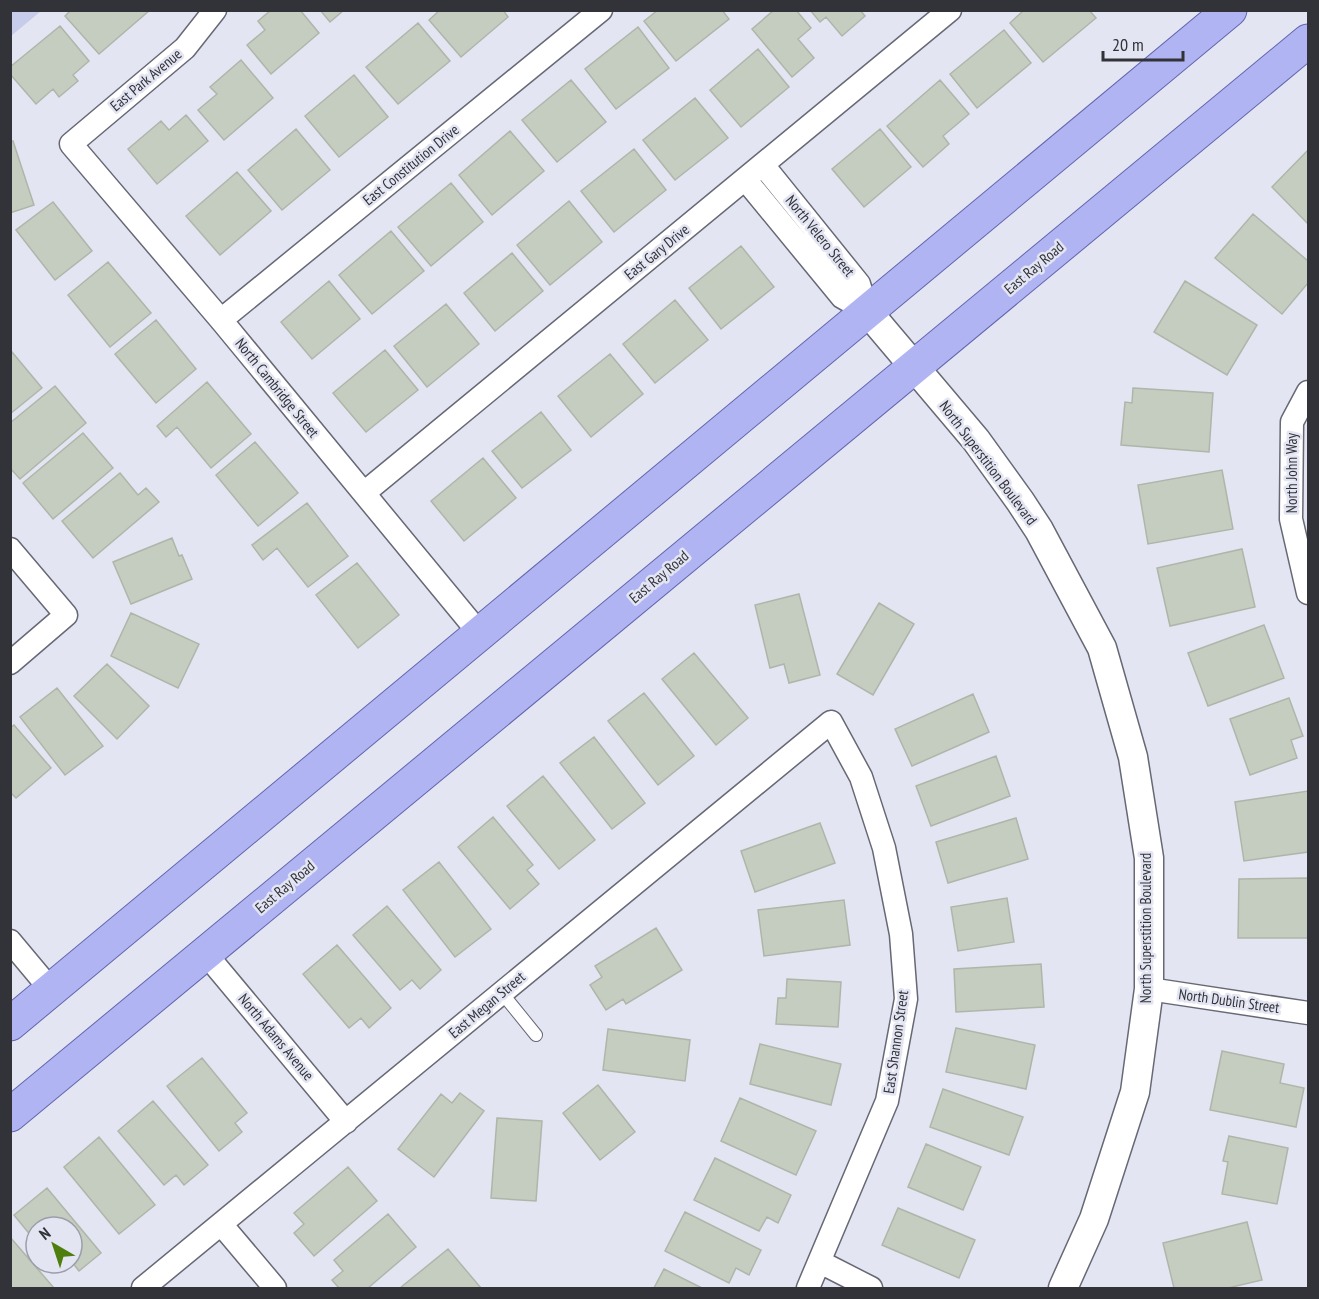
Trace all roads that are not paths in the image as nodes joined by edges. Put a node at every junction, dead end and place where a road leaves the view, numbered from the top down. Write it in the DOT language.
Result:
graph roads {
  1 [pos="215,10"];
  2 [pos="601,10"];
  3 [pos="950,10"];
  4 [pos="1230,10"];
  5 [pos="1308,41"];
  6 [pos="71,144"];
  7 [pos="754,172"];
  8 [pos="867,311"];
  9 [pos="221,320"];
  10 [pos="914,367"];
  11 [pos="1308,392"];
  12 [pos="364,493"];
  13 [pos="10,549"];
  14 [pos="1308,593"];
  15 [pos="480,634"];
  16 [pos="10,663"];
  17 [pos="831,722"];
  18 [pos="10,941"];
  19 [pos="205,953"];
  20 [pos="1149,989"];
  21 [pos="51,990"];
  22 [pos="502,993"];
  23 [pos="1308,1013"];
  24 [pos="10,1024"];
  25 [pos="536,1035"];
  26 [pos="10,1115"];
  27 [pos="346,1122"];
  28 [pos="221,1224"];
  29 [pos="820,1262"];
  30 [pos="143,1288"];
  31 [pos="275,1288"];
  32 [pos="808,1288"];
  33 [pos="871,1288"];
  34 [pos="1063,1288"];
  1 -- 6 [label="street, East Park Avenue"];
  2 -- 9 [label="street, East Constitution Drive"];
  3 -- 7 [label="street, East Gary Drive"];
  4 -- 8 [label="main road"];
  5 -- 10 [label="main road, East Ray Road"];
  6 -- 9 [label="street, North Cambridge Street"];
  7 -- 8 [label="street, North Velero Street"];
  7 -- 12 [label="street, East Gary Drive"];
  8 -- 10 [label="street, North Superstition Boulevard"];
  8 -- 15 [label="main road"];
  9 -- 12 [label="street, North Cambridge Street"];
  10 -- 19 [label="main road, East Ray Road"];
  10 -- 20 [label="street, North Superstition Boulevard"];
  11 -- 14 [label="street, North John Way"];
  12 -- 15 [label="street, North Cambridge Street"];
  13 -- 16 [label="street"];
  15 -- 21 [label="main road"];
  17 -- 22 [label="street, East Megan Street"];
  17 -- 29 [label="street, East Shannon Street"];
  18 -- 21 [label="street"];
  19 -- 26 [label="main road, East Ray Road"];
  19 -- 27 [label="street, North Adams Avenue"];
  20 -- 23 [label="street, North Dublin Street"];
  20 -- 34 [label="street, North Superstition Boulevard"];
  21 -- 24 [label="main road"];
  22 -- 25 [label="lane"];
  22 -- 27 [label="street, East Megan Street"];
  27 -- 28 [label="street, East Megan Street"];
  28 -- 30 [label="street, East Megan Street"];
  28 -- 31 [label="street"];
  29 -- 32 [label="street, East Shannon Street"];
  29 -- 33 [label="street"];
}
